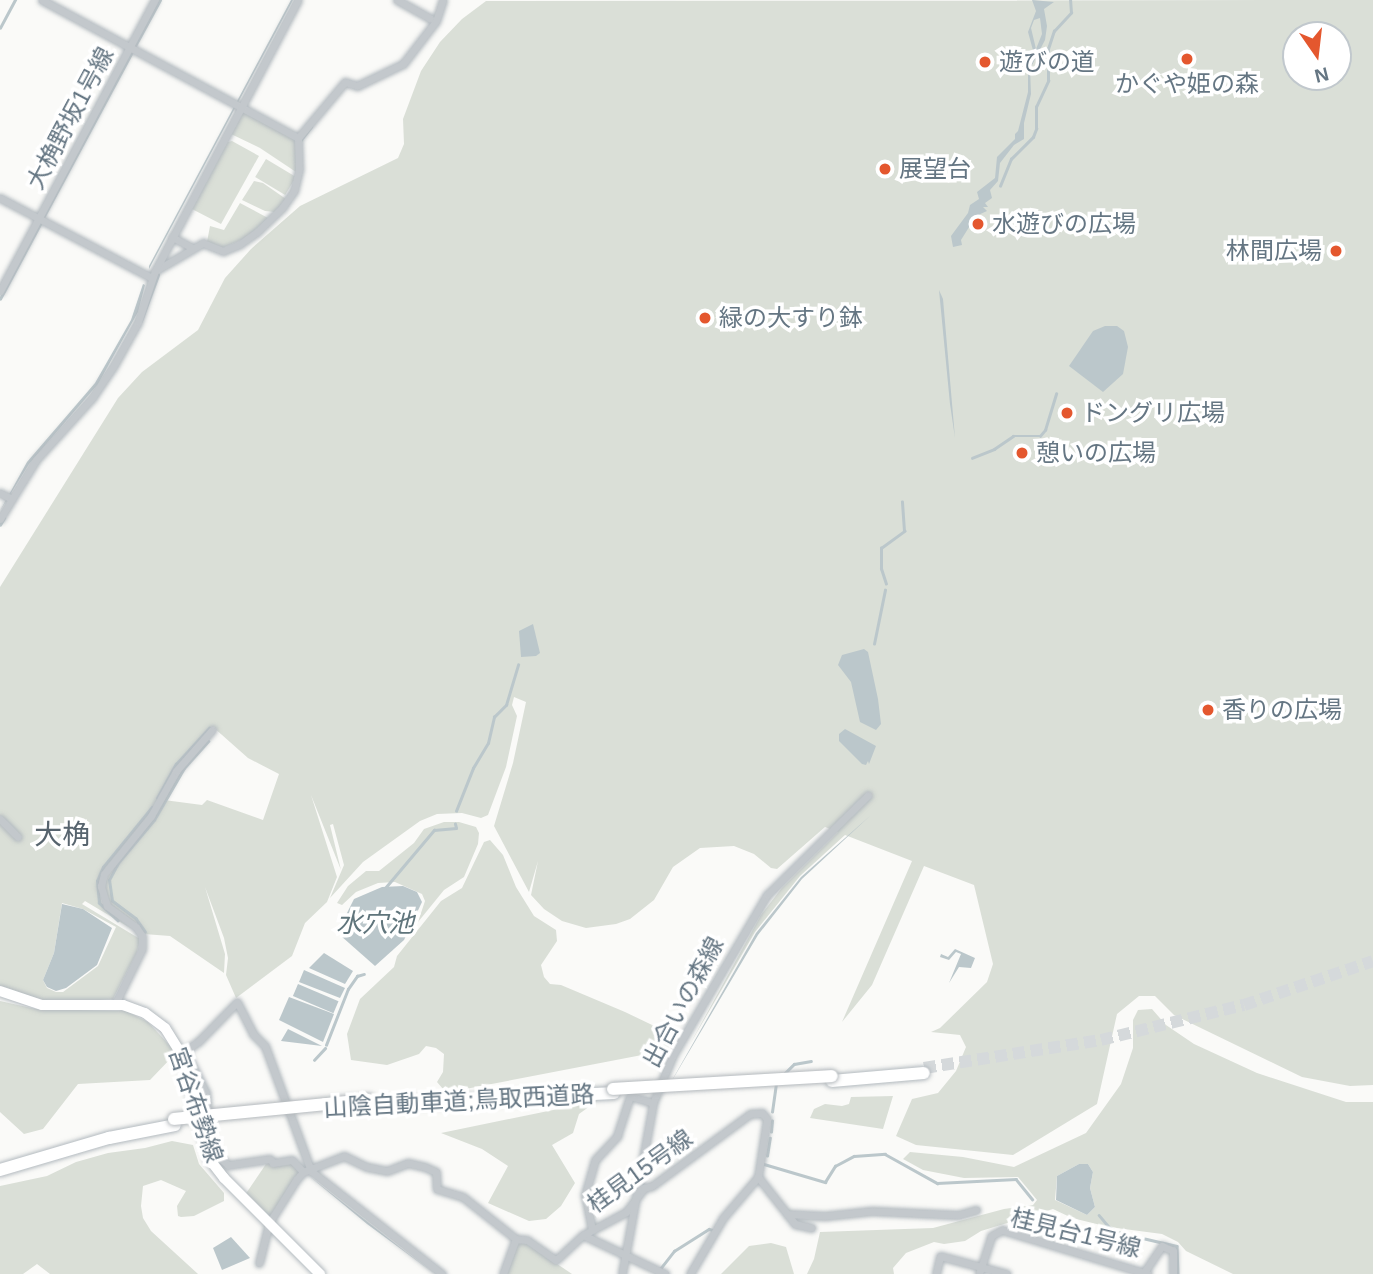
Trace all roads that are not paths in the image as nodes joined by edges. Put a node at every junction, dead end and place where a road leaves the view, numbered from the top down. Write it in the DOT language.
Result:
graph roads {
  1 [pos="41,0"];
  2 [pos="155,0"];
  3 [pos="298,0"];
  4 [pos="397,0"];
  5 [pos="443,0"];
  6 [pos="430,18"];
  7 [pos="130,47"];
  8 [pos="240,107"];
  9 [pos="298,138"];
  10 [pos="0,198"];
  11 [pos="38,218"];
  12 [pos="172,237"];
  13 [pos="193,248"];
  14 [pos="154,274"];
  15 [pos="0,291"];
  16 [pos="0,492"];
  17 [pos="12,499"];
  18 [pos="0,519"];
  19 [pos="212,730"];
  20 [pos="868,795"];
  21 [pos="0,819"];
  22 [pos="18,837"];
  23 [pos="0,991"];
  24 [pos="115,1004"];
  25 [pos="183,1052"];
  26 [pos="924,1071"];
  27 [pos="653,1103"];
  28 [pos="0,1168"];
  29 [pos="307,1171"];
  30 [pos="758,1177"];
  31 [pos="637,1197"];
  32 [pos="976,1210"];
  33 [pos="787,1214"];
  34 [pos="269,1223"];
  35 [pos="812,1228"];
  36 [pos="592,1230"];
  37 [pos="583,1235"];
  38 [pos="516,1239"];
  39 [pos="626,1256"];
  40 [pos="259,1263"];
  41 [pos="980,1271"];
  42 [pos="1147,1272"];
  43 [pos="320,1274"];
  44 [pos="442,1274"];
  45 [pos="503,1274"];
  46 [pos="622,1274"];
  47 [pos="665,1274"];
  48 [pos="690,1274"];
  49 [pos="936,1274"];
  50 [pos="1007,1274"];
  51 [pos="1173,1274"];
  1 -- 7 [label="street"];
  2 -- 7 [label="street, 大桷野坂1号線"];
  3 -- 8 [label="street"];
  4 -- 6 [label="street"];
  5 -- 9 [label="street"];
  7 -- 8 [label="street"];
  7 -- 11 [label="street, 大桷野坂1号線"];
  8 -- 9 [label="street"];
  8 -- 12 [label="street"];
  9 -- 13 [label="street"];
  10 -- 11 [label="street"];
  11 -- 14 [label="street"];
  11 -- 15 [label="street, 大桷野坂1号線"];
  12 -- 13 [label="street"];
  12 -- 14 [label="street"];
  13 -- 14 [label="street"];
  14 -- 17 [label="street"];
  16 -- 17 [label="street"];
  17 -- 18 [label="street"];
  19 -- 24 [label="street"];
  20 -- 27 [label="street, 出合いの森線"];
  21 -- 22 [label="street"];
  23 -- 24 [label="street, 宮谷布勢線"];
  24 -- 25 [label="street, 宮谷布勢線"];
  25 -- 29 [label="street"];
  25 -- 29 [label="street"];
  25 -- 34 [label="street, 宮谷布勢線"];
  26 -- 28 [label="highway, 山陰自動車道;鳥取西道路, bridge"];
  27 -- 31 [label="street, 出合いの森線"];
  27 -- 36 [label="street"];
  29 -- 34 [label="street"];
  29 -- 38 [label="street, 桂見15号線"];
  29 -- 44 [label="street"];
  30 -- 31 [label="street, 桂見15号線"];
  30 -- 33 [label="street"];
  30 -- 48 [label="street"];
  31 -- 36 [label="street, 桂見15号線"];
  31 -- 39 [label="street, 出合いの森線"];
  32 -- 33 [label="street"];
  33 -- 35 [label="street"];
  34 -- 40 [label="street"];
  34 -- 43 [label="street, 宮谷布勢線"];
  36 -- 37 [label="street, 桂見15号線"];
  37 -- 38 [label="street, 桂見15号線"];
  37 -- 39 [label="street"];
  38 -- 45 [label="street"];
  39 -- 46 [label="street, 出合いの森線"];
  39 -- 47 [label="street"];
  41 -- 42 [label="street, 桂見台1号線"];
  41 -- 49 [label="street"];
  41 -- 50 [label="street"];
  42 -- 51 [label="street"];
}
